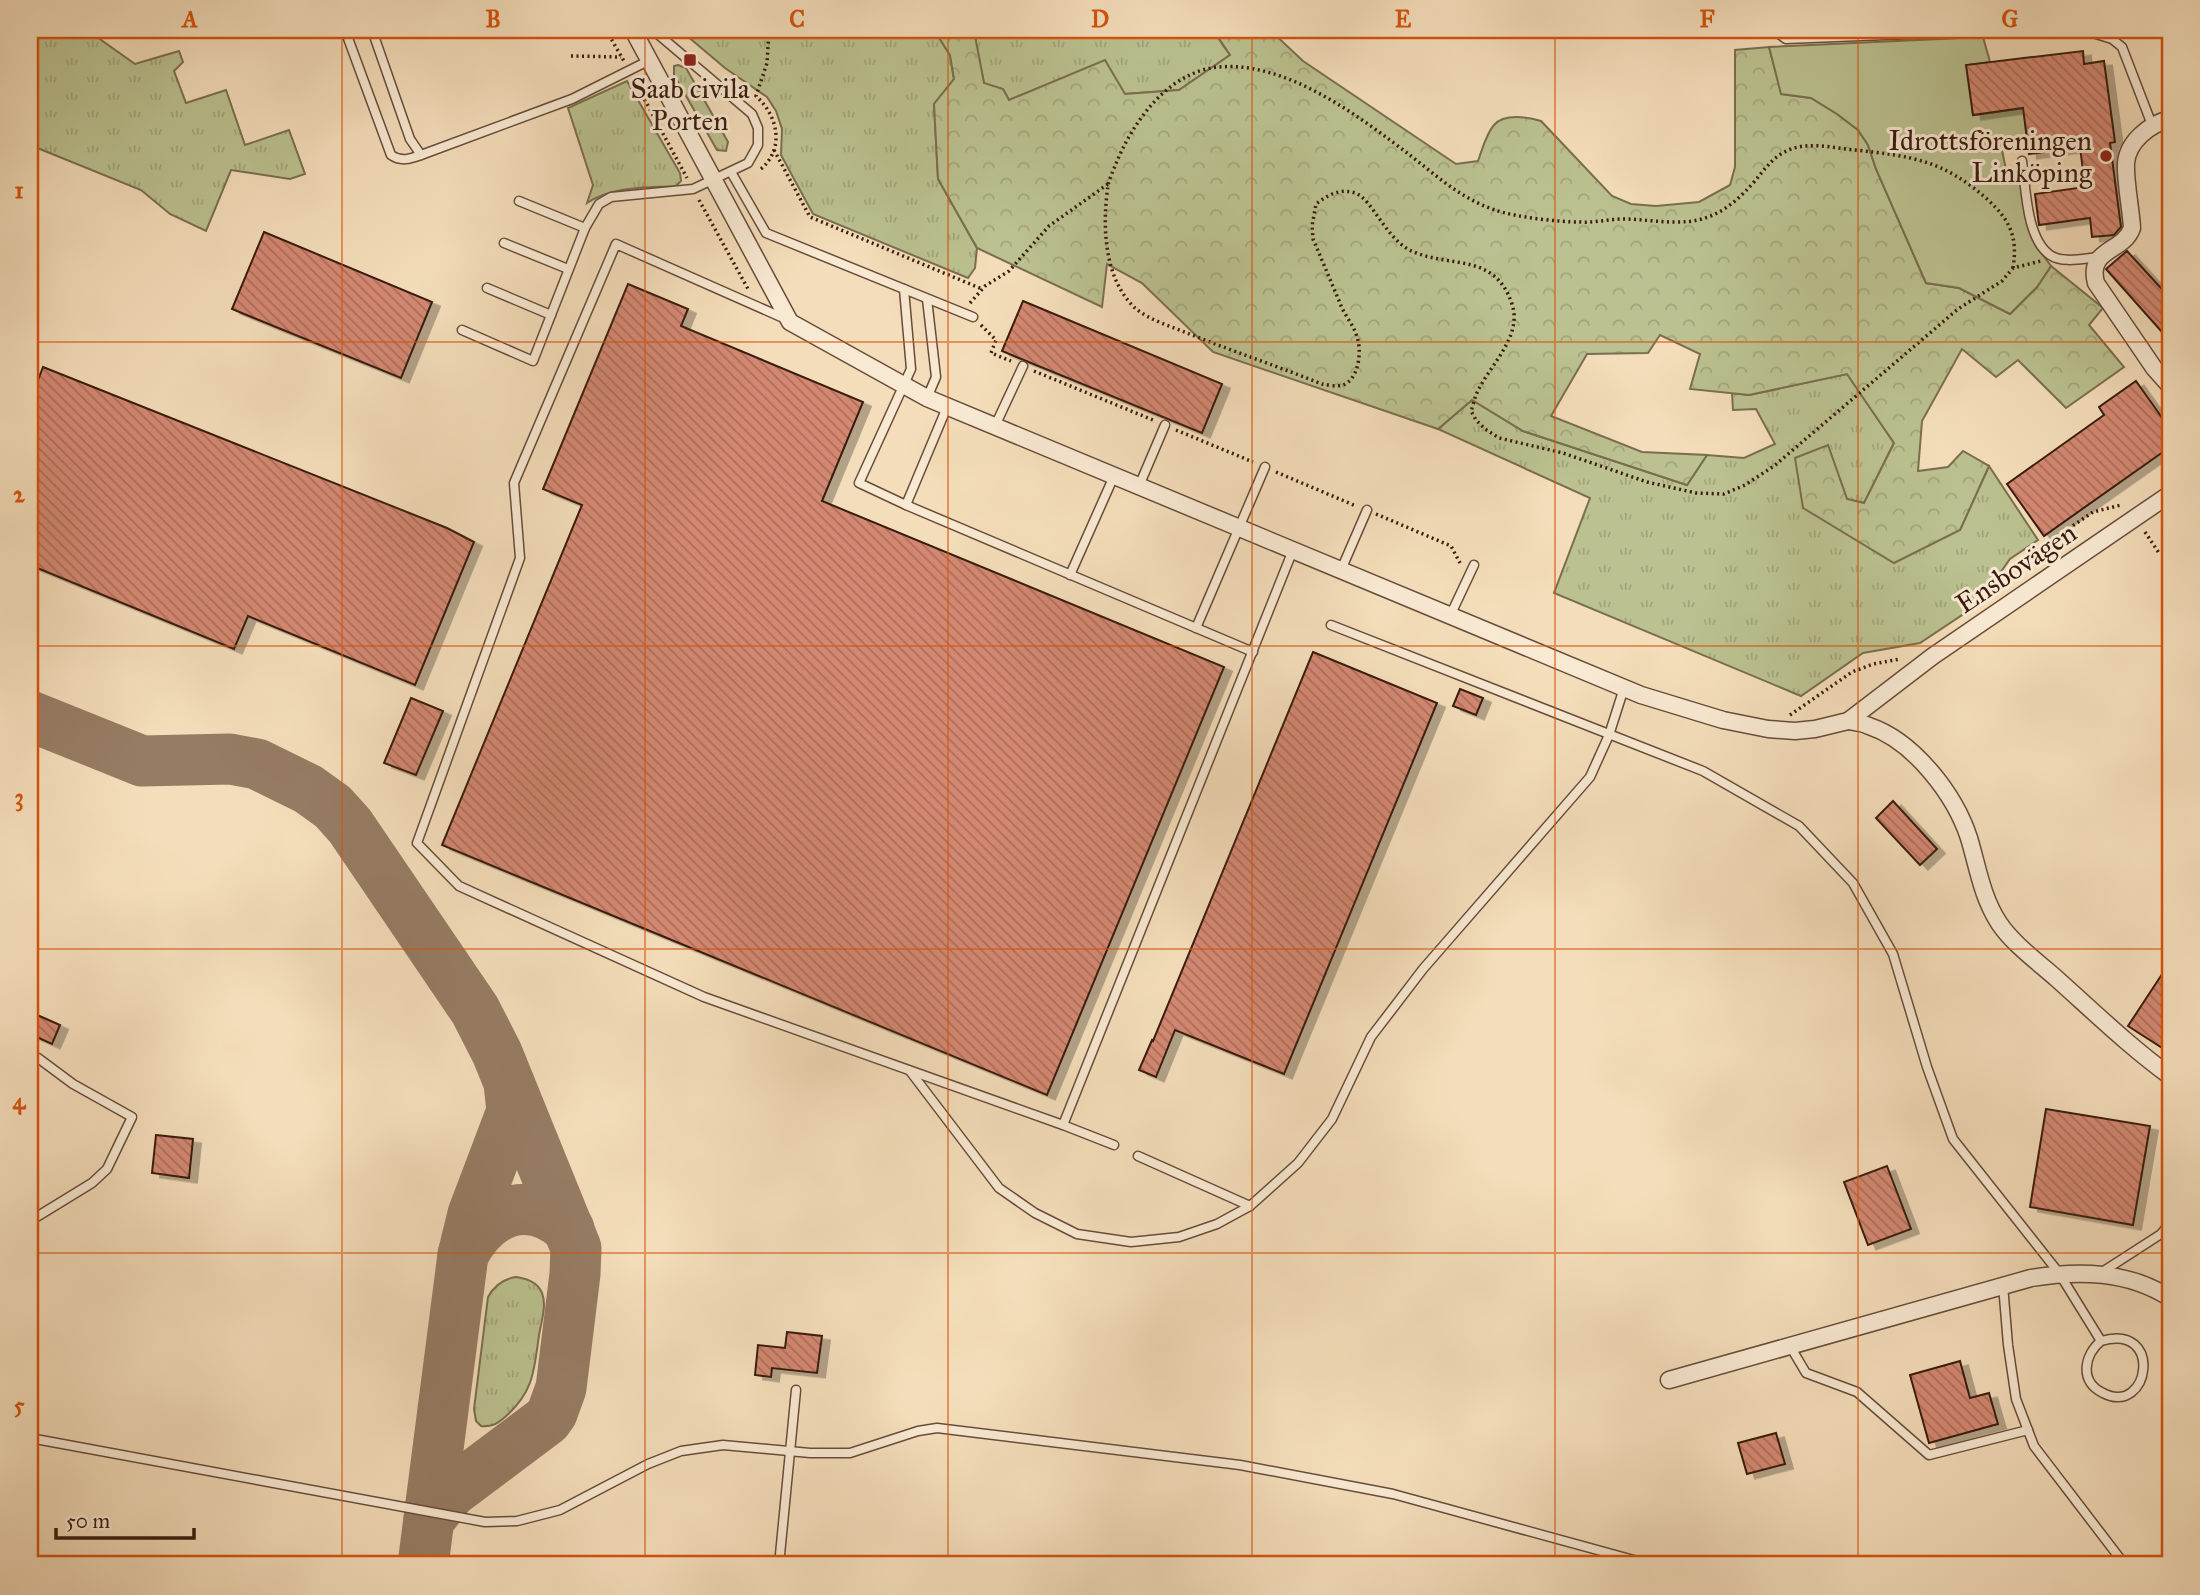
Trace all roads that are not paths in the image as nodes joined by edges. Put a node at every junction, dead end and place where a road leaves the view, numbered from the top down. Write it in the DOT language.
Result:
graph roads {
  1 [pos="345,30"];
  2 [pos="372,30"];
  3 [pos="633,30"];
  4 [pos="653,30"];
  5 [pos="1774,30"];
  6 [pos="2010,30"];
  7 [pos="2083,30"];
  8 [pos="650,61"];
  9 [pos="2170,119"];
  10 [pos="2152,125"];
  11 [pos="421,155"];
  12 [pos="2022,161"];
  13 [pos="731,172"];
  14 [pos="714,181"];
  15 [pos="519,201"];
  16 [pos="585,228"];
  17 [pos="504,243"];
  18 [pos="2099,257"];
  19 [pos="568,269"];
  20 [pos="487,288"];
  21 [pos="904,289"];
  22 [pos="927,299"];
  23 [pos="551,314"];
  24 [pos="973,317"];
  25 [pos="790,321"];
  26 [pos="462,330"];
  27 [pos="1023,366"];
  28 [pos="904,386"];
  29 [pos="2170,386"];
  30 [pos="927,398"];
  31 [pos="947,407"];
  32 [pos="1165,425"];
  33 [pos="995,426"];
  34 [pos="1265,467"];
  35 [pos="1114,476"];
  36 [pos="1139,486"];
  37 [pos="2170,494"];
  38 [pos="906,505"];
  39 [pos="1367,510"];
  40 [pos="1238,527"];
  41 [pos="1293,550"];
  42 [pos="1474,565"];
  43 [pos="1341,570"];
  44 [pos="1070,575"];
  45 [pos="1450,616"];
  46 [pos="1331,625"];
  47 [pos="1195,628"];
  48 [pos="1253,652"];
  49 [pos="1624,688"];
  50 [pos="1849,721"];
  51 [pos="1609,735"];
  52 [pos="38,1058"];
  53 [pos="910,1071"];
  54 [pos="2170,1076"];
  55 [pos="1063,1125"];
  56 [pos="1114,1145"];
  57 [pos="1138,1156"];
  58 [pos="1250,1206"];
  59 [pos="30,1220"];
  60 [pos="2170,1223"];
  61 [pos="2059,1273"];
  62 [pos="2098,1274"];
  63 [pos="2003,1285"];
  64 [pos="2170,1298"];
  65 [pos="2101,1341"];
  66 [pos="1790,1346"];
  67 [pos="1669,1380"];
  68 [pos="796,1390"];
  69 [pos="2028,1430"];
  70 [pos="30,1438"];
  71 [pos="790,1450"];
  72 [pos="779,1565"];
  73 [pos="1652,1565"];
  74 [pos="2125,1565"];
  1 -- 11 [label="lane"];
  2 -- 11 [label="lane"];
  3 -- 8 [label="street"];
  4 -- 13 [label="lane"];
  5 -- 6 [label="lane"];
  7 -- 10 [label="lane"];
  8 -- 11 [label="lane"];
  8 -- 14 [label="street"];
  9 -- 10 [label="street"];
  10 -- 18 [label="street"];
  12 -- 18 [label="lane"];
  13 -- 14 [label="lane"];
  13 -- 21 [label="lane"];
  14 -- 16 [label="lane"];
  14 -- 25 [label="street"];
  15 -- 16 [label="lane"];
  16 -- 19 [label="lane"];
  17 -- 19 [label="lane"];
  18 -- 29 [label="street"];
  19 -- 23 [label="lane"];
  20 -- 23 [label="lane"];
  21 -- 22 [label="lane"];
  21 -- 28 [label="lane"];
  22 -- 24 [label="lane"];
  22 -- 30 [label="lane"];
  23 -- 26 [label="lane"];
  25 -- 28 [label="street"];
  25 -- 53 [label="lane"];
  27 -- 33 [label="lane"];
  28 -- 30 [label="street"];
  28 -- 38 [label="lane"];
  30 -- 31 [label="street"];
  31 -- 33 [label="street"];
  31 -- 38 [label="lane"];
  32 -- 36 [label="lane"];
  33 -- 35 [label="street"];
  34 -- 40 [label="lane"];
  35 -- 36 [label="street"];
  35 -- 44 [label="lane"];
  36 -- 40 [label="street"];
  37 -- 50 [label="street, Ensbovägen"];
  38 -- 44 [label="lane"];
  39 -- 43 [label="lane"];
  40 -- 41 [label="street"];
  40 -- 47 [label="lane"];
  41 -- 43 [label="street"];
  41 -- 48 [label="lane"];
  42 -- 45 [label="lane"];
  43 -- 45 [label="street"];
  44 -- 47 [label="lane"];
  45 -- 49 [label="street"];
  46 -- 51 [label="lane"];
  47 -- 48 [label="lane"];
  48 -- 55 [label="lane"];
  49 -- 50 [label="street"];
  49 -- 51 [label="lane"];
  50 -- 54 [label="street"];
  51 -- 58 [label="lane"];
  51 -- 61 [label="lane"];
  52 -- 59 [label="lane"];
  53 -- 55 [label="lane"];
  53 -- 58 [label="lane"];
  55 -- 56 [label="lane"];
  57 -- 58 [label="lane"];
  60 -- 62 [label="lane"];
  61 -- 62 [label="street"];
  61 -- 63 [label="street"];
  61 -- 65 [label="lane"];
  62 -- 64 [label="street"];
  63 -- 66 [label="street"];
  63 -- 69 [label="lane"];
  65 -- 65 [label="lane"];
  66 -- 67 [label="street"];
  66 -- 69 [label="lane"];
  68 -- 71 [label="lane"];
  69 -- 74 [label="lane"];
  70 -- 71 [label="lane"];
  71 -- 72 [label="lane"];
  71 -- 73 [label="lane"];
}
